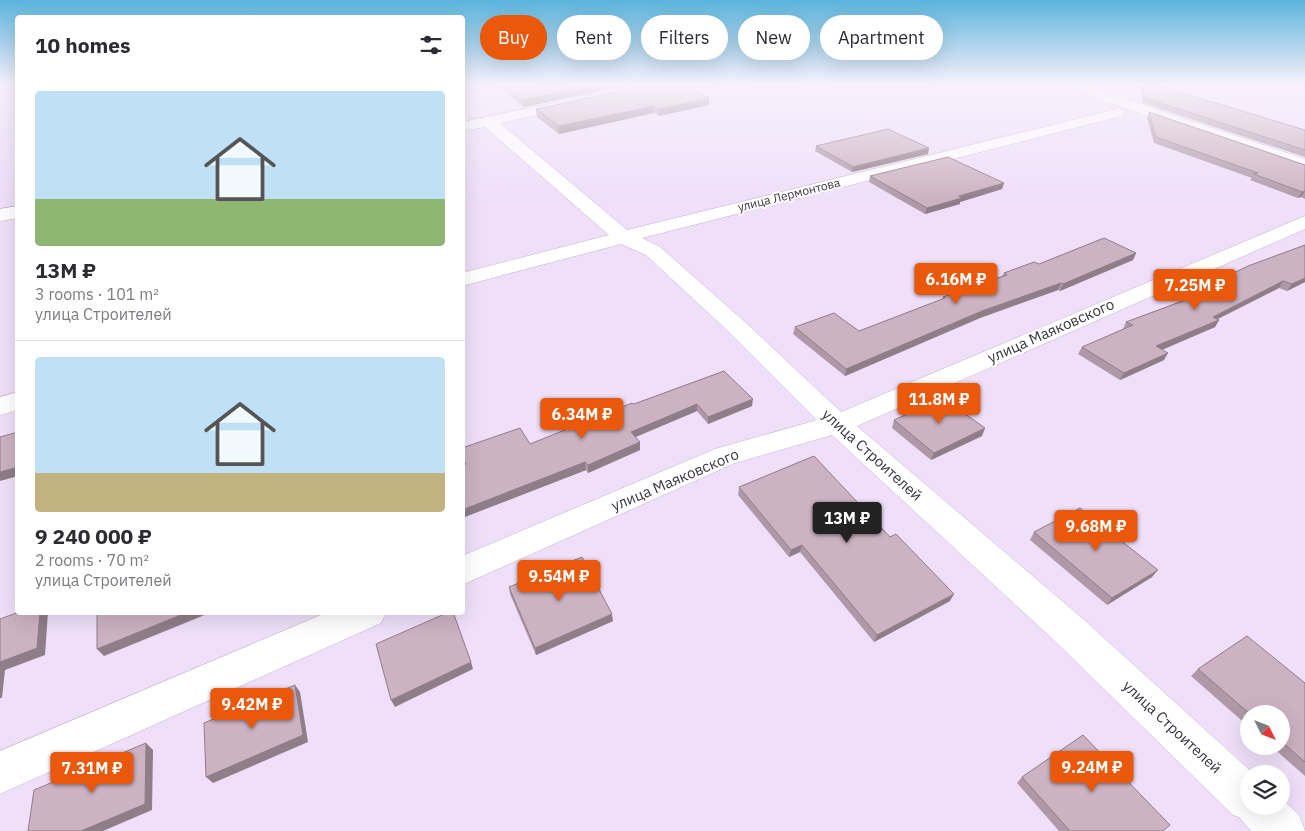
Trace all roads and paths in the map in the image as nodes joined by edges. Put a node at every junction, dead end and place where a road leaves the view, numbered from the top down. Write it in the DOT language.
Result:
graph roads {
  1 [pos="476,124"];
  2 [pos="1074,124"];
  3 [pos="1185,124"];
  4 [pos="1305,165"];
  5 [pos="15,212"];
  6 [pos="0,215"];
  7 [pos="1305,222"];
  8 [pos="623,237"];
  9 [pos="465,279"];
  10 [pos="15,402"];
  11 [pos="0,406"];
  12 [pos="837,424"];
  13 [pos="465,570"];
  14 [pos="361,615"];
  15 [pos="0,773"];
  16 [pos="1240,791"];
  17 [pos="1266,815"];
  18 [pos="1283,831"];
  1 -- 8 [label="street, улица Строителей"];
  2 -- 8 [label="street, улица Лермонтова"];
  3 -- 4 [label="street"];
  5 -- 6 [label="street"];
  7 -- 12 [label="street, улица Маяковского"];
  8 -- 9 [label="street, улица Лермонтова"];
  8 -- 12 [label="street, улица Строителей"];
  10 -- 11 [label="street"];
  12 -- 13 [label="street, улица Маяковского"];
  12 -- 16 [label="street, улица Строителей"];
  14 -- 15 [label="street"];
  17 -- 18 [label="street"];
}
